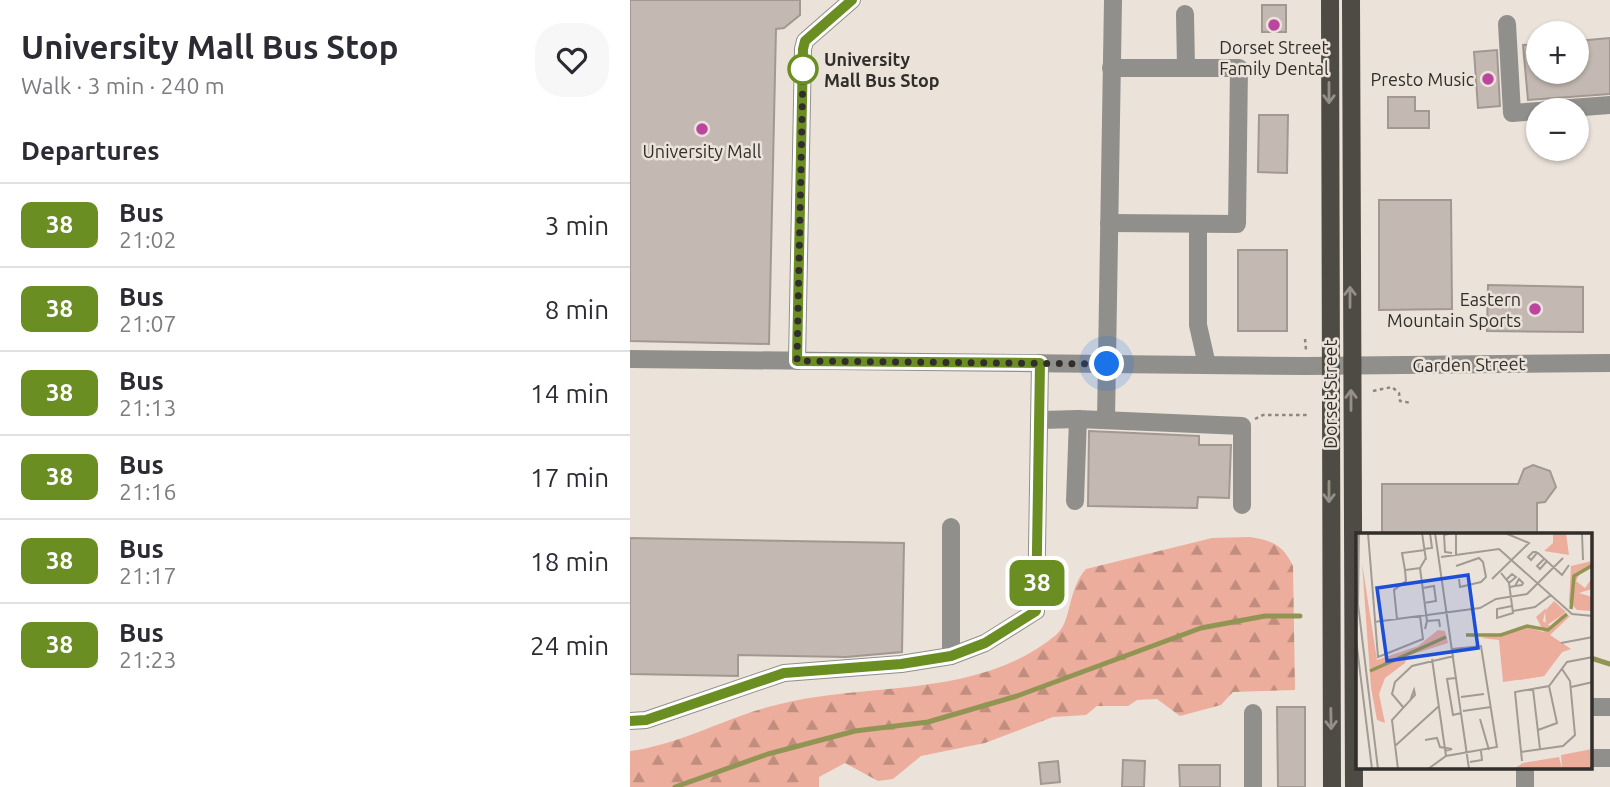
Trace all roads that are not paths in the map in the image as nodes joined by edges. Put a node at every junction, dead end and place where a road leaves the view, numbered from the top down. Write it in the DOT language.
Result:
graph roads {
  1 [pos="852,0"];
  2 [pos="1113,0"];
  3 [pos="1330,0"];
  4 [pos="1351,0"];
  5 [pos="1185,14"];
  6 [pos="1507,24"];
  7 [pos="1111,68"];
  8 [pos="1186,68"];
  9 [pos="1610,105"];
  10 [pos="1589,107"];
  11 [pos="1526,112"];
  12 [pos="1109,223"];
  13 [pos="1198,224"];
  14 [pos="630,359"];
  15 [pos="797,361"];
  16 [pos="1040,363"];
  17 [pos="1610,363"];
  18 [pos="1107,364"];
  19 [pos="1207,365"];
  20 [pos="1351,365"];
  21 [pos="1328,366"];
  22 [pos="1078,419"];
  23 [pos="1041,420"];
  24 [pos="1105,420"];
  25 [pos="1075,501"];
  26 [pos="1242,505"];
  27 [pos="951,527"];
  28 [pos="1355,607"];
  29 [pos="951,656"];
  30 [pos="1592,707"];
  31 [pos="1610,707"];
  32 [pos="1253,713"];
  33 [pos="630,721"];
  34 [pos="1332,755"];
  35 [pos="1356,755"];
  36 [pos="1592,758"];
  37 [pos="1610,758"];
  38 [pos="1254,787"];
  39 [pos="1332,787"];
  40 [pos="1354,787"];
  1 -- 15 [label="street"];
  2 -- 7 [label="street"];
  3 -- 21 [label="main road, Dorset Street, one-way"];
  20 -- 4 [label="main road, Dorset Street, one-way"];
  5 -- 8 [label="street"];
  6 -- 11 [label="street"];
  7 -- 8 [label="street"];
  7 -- 12 [label="street"];
  8 -- 13 [label="street"];
  9 -- 10 [label="street"];
  12 -- 13 [label="street"];
  12 -- 18 [label="street"];
  13 -- 19 [label="street"];
  14 -- 15 [label="street, Garden Street"];
  15 -- 16 [label="street, Garden Street"];
  16 -- 18 [label="street, Garden Street"];
  16 -- 23 [label="street"];
  17 -- 20 [label="street, Garden Street"];
  18 -- 19 [label="street, Garden Street"];
  18 -- 24 [label="street"];
  19 -- 21 [label="street, Garden Street"];
  20 -- 21 [label="street, Garden Street"];
  28 -- 20 [label="main road, Dorset Street, one-way"];
  21 -- 34 [label="main road, Dorset Street, one-way"];
  22 -- 23 [label="street"];
  22 -- 24 [label="street"];
  22 -- 25 [label="street"];
  23 -- 29 [label="street"];
  24 -- 26 [label="street"];
  27 -- 29 [label="street"];
  28 -- 35 [label="main road, Dorset Street"];
  29 -- 33 [label="street"];
  30 -- 31 [label="street"];
  32 -- 38 [label="street"];
  34 -- 35 [label="street"];
  34 -- 39 [label="main road, Dorset Street"];
  35 -- 40 [label="main road, Dorset Street"];
  36 -- 37 [label="street"];
}
